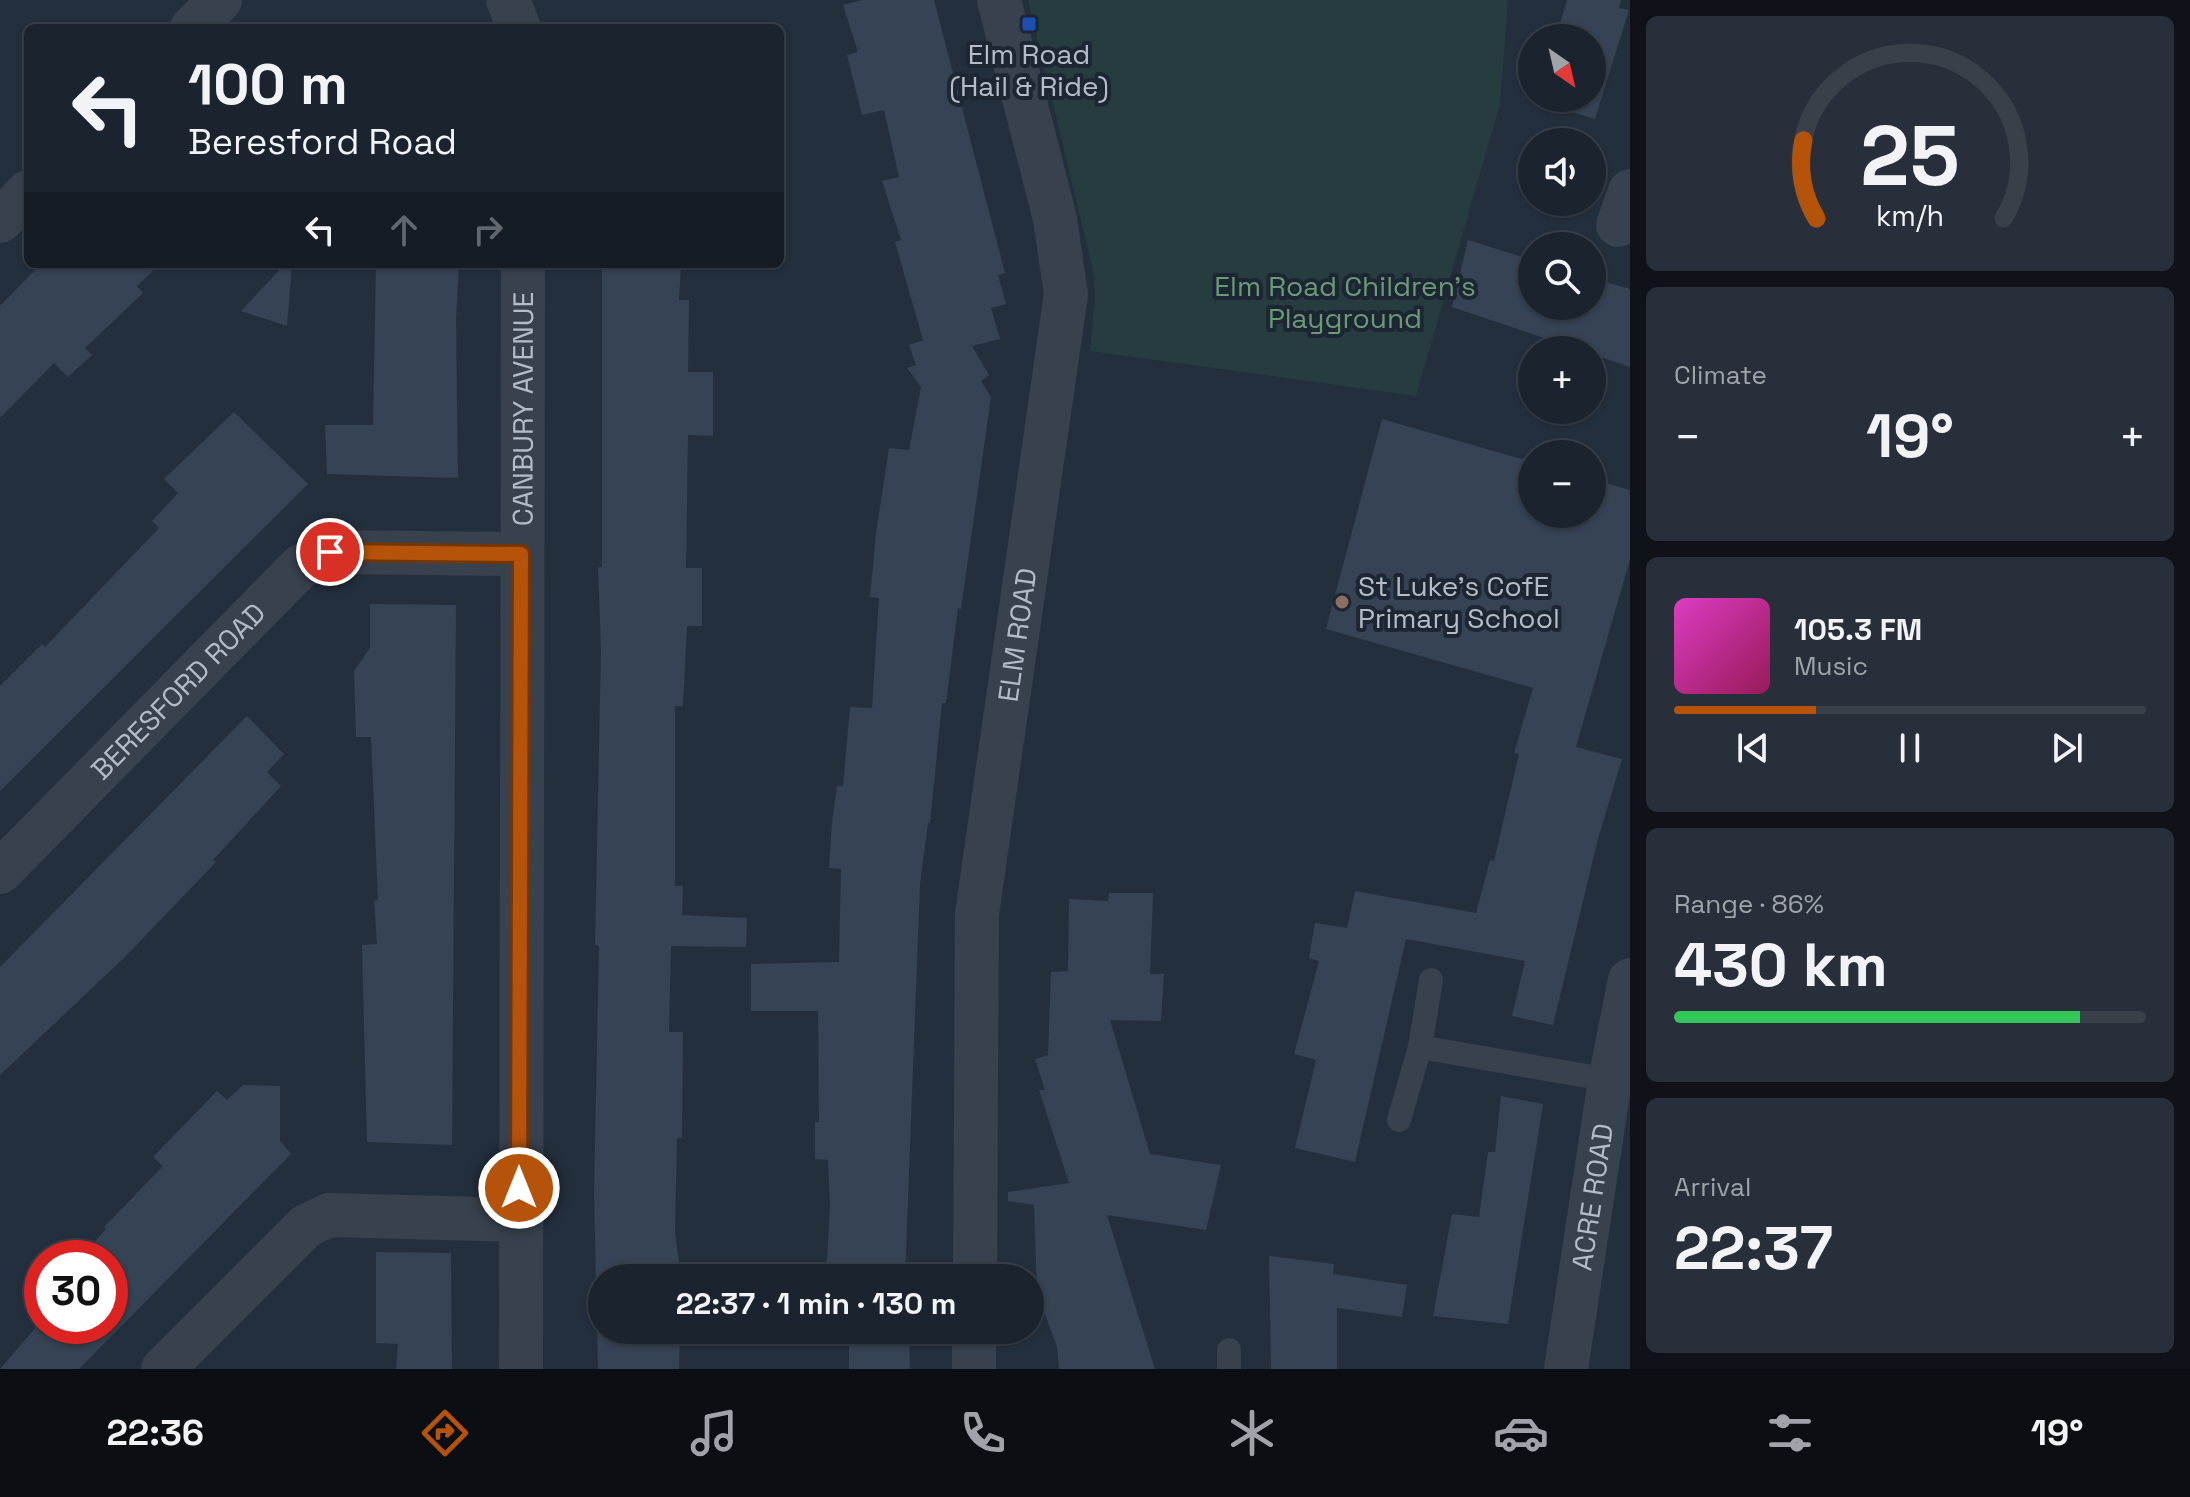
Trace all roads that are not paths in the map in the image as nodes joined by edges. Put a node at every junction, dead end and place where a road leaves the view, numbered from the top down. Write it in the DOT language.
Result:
graph roads {
  1 [pos="220,0"];
  2 [pos="508,0"];
  3 [pos="999,0"];
  4 [pos="196,24"];
  5 [pos="517,24"];
  6 [pos="24,196"];
  7 [pos="0,221"];
  8 [pos="523,268"];
  9 [pos="521,554"];
  10 [pos="0,872"];
  11 [pos="1431,980"];
  12 [pos="1630,980"];
  13 [pos="1420,1047"];
  14 [pos="1610,1080"];
  15 [pos="1399,1120"];
  16 [pos="519,1220"];
  17 [pos="975,1264"];
  18 [pos="974,1344"];
  19 [pos="163,1369"];
  20 [pos="521,1369"];
  21 [pos="974,1369"];
  22 [pos="1566,1369"];
  1 -- 4 [label="street"];
  2 -- 5 [label="street"];
  3 -- 17 [label="street, ELM ROAD"];
  6 -- 7 [label="street"];
  8 -- 9 [label="street, CANBURY AVENUE"];
  9 -- 10 [label="street, BERESFORD ROAD"];
  9 -- 16 [label="street, CANBURY AVENUE"];
  11 -- 13 [label="lane"];
  12 -- 14 [label="street, ACRE ROAD"];
  13 -- 14 [label="lane"];
  13 -- 15 [label="lane"];
  14 -- 22 [label="street, ACRE ROAD"];
  16 -- 19 [label="street"];
  16 -- 20 [label="street, CANBURY AVENUE"];
  18 -- 21 [label="street"];
}
